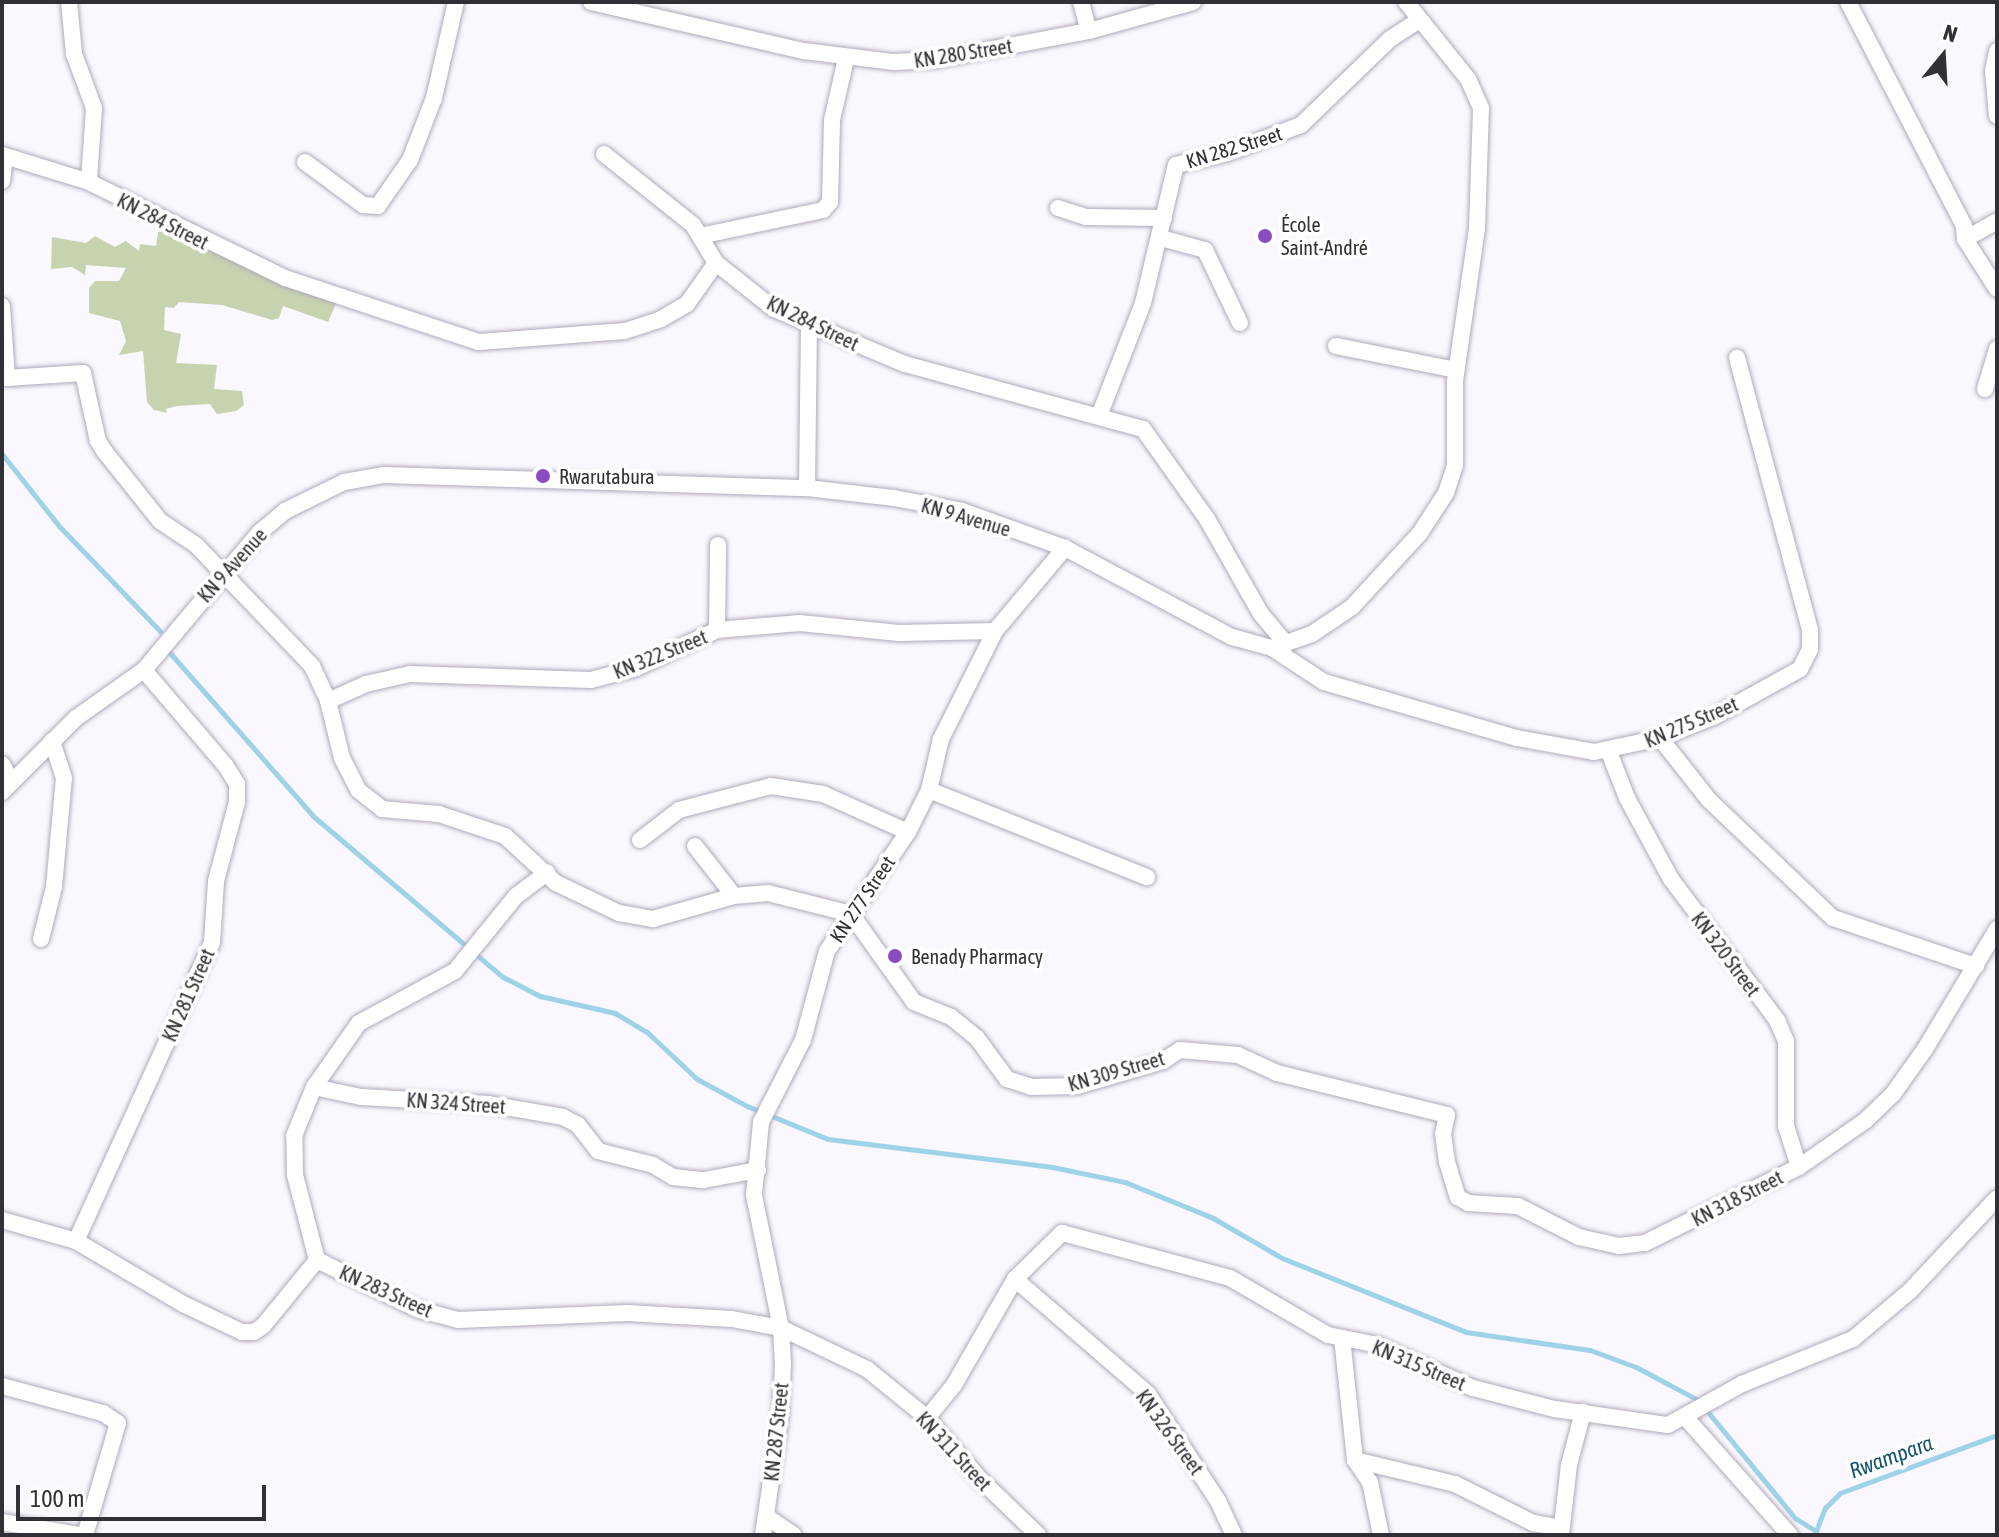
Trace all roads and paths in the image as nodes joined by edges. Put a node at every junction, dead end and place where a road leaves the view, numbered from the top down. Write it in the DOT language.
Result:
graph roads {
  1 [pos="69,2"];
  2 [pos="456,2"];
  3 [pos="591,2"];
  4 [pos="1081,2"];
  5 [pos="1193,2"];
  6 [pos="1406,2"];
  7 [pos="1848,2"];
  8 [pos="627,7"];
  9 [pos="1419,20"];
  10 [pos="1089,31"];
  11 [pos="1997,51"];
  12 [pos="846,59"];
  13 [pos="1995,71"];
  14 [pos="1997,116"];
  15 [pos="604,154"];
  16 [pos="4,156"];
  17 [pos="305,162"];
  18 [pos="2,181"];
  19 [pos="89,182"];
  20 [pos="1058,208"];
  21 [pos="1164,218"];
  22 [pos="1997,221"];
  23 [pos="700,236"];
  24 [pos="1161,238"];
  25 [pos="1965,239"];
  26 [pos="716,263"];
  27 [pos="1997,289"];
  28 [pos="2,306"];
  29 [pos="1240,323"];
  30 [pos="809,325"];
  31 [pos="1336,346"];
  32 [pos="1997,349"];
  33 [pos="1737,358"];
  34 [pos="1456,370"];
  35 [pos="1985,389"];
  36 [pos="1099,416"];
  37 [pos="807,488"];
  38 [pos="718,545"];
  39 [pos="1065,548"];
  40 [pos="224,578"];
  41 [pos="717,630"];
  42 [pos="995,631"];
  43 [pos="1279,646"];
  44 [pos="144,670"];
  45 [pos="328,701"];
  46 [pos="1660,738"];
  47 [pos="52,741"];
  48 [pos="1609,752"];
  49 [pos="2,764"];
  50 [pos="6,787"];
  51 [pos="929,790"];
  52 [pos="908,832"];
  53 [pos="640,840"];
  54 [pos="695,846"];
  55 [pos="547,873"];
  56 [pos="1147,877"];
  57 [pos="734,896"];
  58 [pos="851,914"];
  59 [pos="1997,929"];
  60 [pos="41,939"];
  61 [pos="1976,966"];
  62 [pos="314,1087"];
  63 [pos="1447,1115"];
  64 [pos="1799,1167"];
  65 [pos="758,1170"];
  66 [pos="1997,1198"];
  67 [pos="2,1220"];
  68 [pos="76,1241"];
  69 [pos="317,1260"];
  70 [pos="1015,1279"];
  71 [pos="781,1328"];
  72 [pos="1342,1338"];
  73 [pos="2,1386"];
  74 [pos="1583,1412"];
  75 [pos="927,1418"];
  76 [pos="1686,1418"];
  77 [pos="1355,1460"];
  78 [pos="767,1517"];
  79 [pos="2,1522"];
  80 [pos="1561,1532"];
  81 [pos="78,1535"];
  82 [pos="85,1535"];
  83 [pos="763,1535"];
  84 [pos="794,1535"];
  85 [pos="1038,1535"];
  86 [pos="1234,1535"];
  87 [pos="1381,1535"];
  88 [pos="1790,1535"];
  1 -- 19 [label="street"];
  2 -- 17 [label="street"];
  3 -- 8 [label="street, KN 280 Street"];
  4 -- 10 [label="street"];
  5 -- 10 [label="street, KN 280 Street"];
  6 -- 9 [label="street"];
  7 -- 25 [label="street"];
  8 -- 12 [label="street, KN 280 Street"];
  9 -- 21 [label="street, KN 282 Street"];
  9 -- 34 [label="street"];
  10 -- 12 [label="street, KN 280 Street"];
  11 -- 13 [label="street"];
  12 -- 23 [label="street"];
  13 -- 14 [label="street"];
  15 -- 23 [label="street"];
  16 -- 18 [label="street"];
  16 -- 19 [label="street, KN 284 Street"];
  19 -- 26 [label="street, KN 284 Street"];
  20 -- 21 [label="street"];
  21 -- 24 [label="street, KN 282 Street"];
  22 -- 25 [label="street"];
  23 -- 26 [label="street"];
  24 -- 29 [label="street"];
  24 -- 36 [label="street, KN 282 Street"];
  25 -- 27 [label="street"];
  26 -- 30 [label="street, KN 284 Street"];
  28 -- 40 [label="street"];
  30 -- 36 [label="street, KN 284 Street"];
  30 -- 37 [label="street"];
  31 -- 34 [label="street"];
  32 -- 35 [label="street"];
  33 -- 46 [label="street, KN 275 Street"];
  34 -- 43 [label="street"];
  36 -- 43 [label="street, KN 284 Street"];
  37 -- 39 [label="street, KN 9 Avenue"];
  37 -- 40 [label="street, KN 9 Avenue"];
  38 -- 41 [label="street"];
  39 -- 42 [label="street, KN 277 Street"];
  39 -- 43 [label="street, KN 9 Avenue"];
  40 -- 44 [label="street, KN 9 Avenue"];
  40 -- 45 [label="street"];
  41 -- 42 [label="street, KN 322 Street"];
  41 -- 45 [label="street, KN 322 Street"];
  42 -- 51 [label="street, KN 277 Street"];
  43 -- 48 [label="street, KN 275 Street"];
  44 -- 47 [label="street, KN 9 Avenue"];
  44 -- 68 [label="street, KN 281 Street"];
  45 -- 55 [label="street"];
  46 -- 48 [label="street, KN 275 Street"];
  46 -- 61 [label="street"];
  47 -- 50 [label="street, KN 9 Avenue"];
  47 -- 60 [label="street"];
  48 -- 64 [label="street, KN 320 Street"];
  49 -- 50 [label="street"];
  51 -- 52 [label="street, KN 277 Street"];
  51 -- 56 [label="street"];
  52 -- 53 [label="street"];
  52 -- 58 [label="street, KN 277 Street"];
  54 -- 57 [label="street"];
  55 -- 57 [label="street"];
  55 -- 62 [label="street"];
  57 -- 58 [label="street"];
  58 -- 63 [label="street, KN 309 Street"];
  58 -- 65 [label="street, KN 277 Street"];
  59 -- 61 [label="street, KN 318 Street"];
  61 -- 64 [label="street, KN 318 Street"];
  62 -- 65 [label="street, KN 324 Street"];
  62 -- 69 [label="street"];
  63 -- 64 [label="street, KN 318 Street"];
  65 -- 71 [label="street, KN 277 Street"];
  66 -- 76 [label="street, KN 315 Street"];
  67 -- 68 [label="street, KN 283 Street"];
  68 -- 69 [label="street, KN 283 Street"];
  69 -- 71 [label="street, KN 283 Street"];
  70 -- 72 [label="street, KN 315 Street"];
  70 -- 75 [label="street, KN 315 Street"];
  70 -- 86 [label="street, KN 326 Street"];
  71 -- 75 [label="street, KN 311 Street"];
  71 -- 78 [label="street, KN 287 Street"];
  72 -- 74 [label="street, KN 315 Street"];
  72 -- 77 [label="street"];
  73 -- 82 [label="street"];
  74 -- 76 [label="street, KN 315 Street"];
  74 -- 80 [label="street"];
  75 -- 85 [label="street, KN 311 Street"];
  76 -- 88 [label="street"];
  77 -- 80 [label="street"];
  77 -- 87 [label="street"];
  78 -- 83 [label="street, KN 287 Street"];
  78 -- 84 [label="street"];
  79 -- 81 [label="street"];
}
